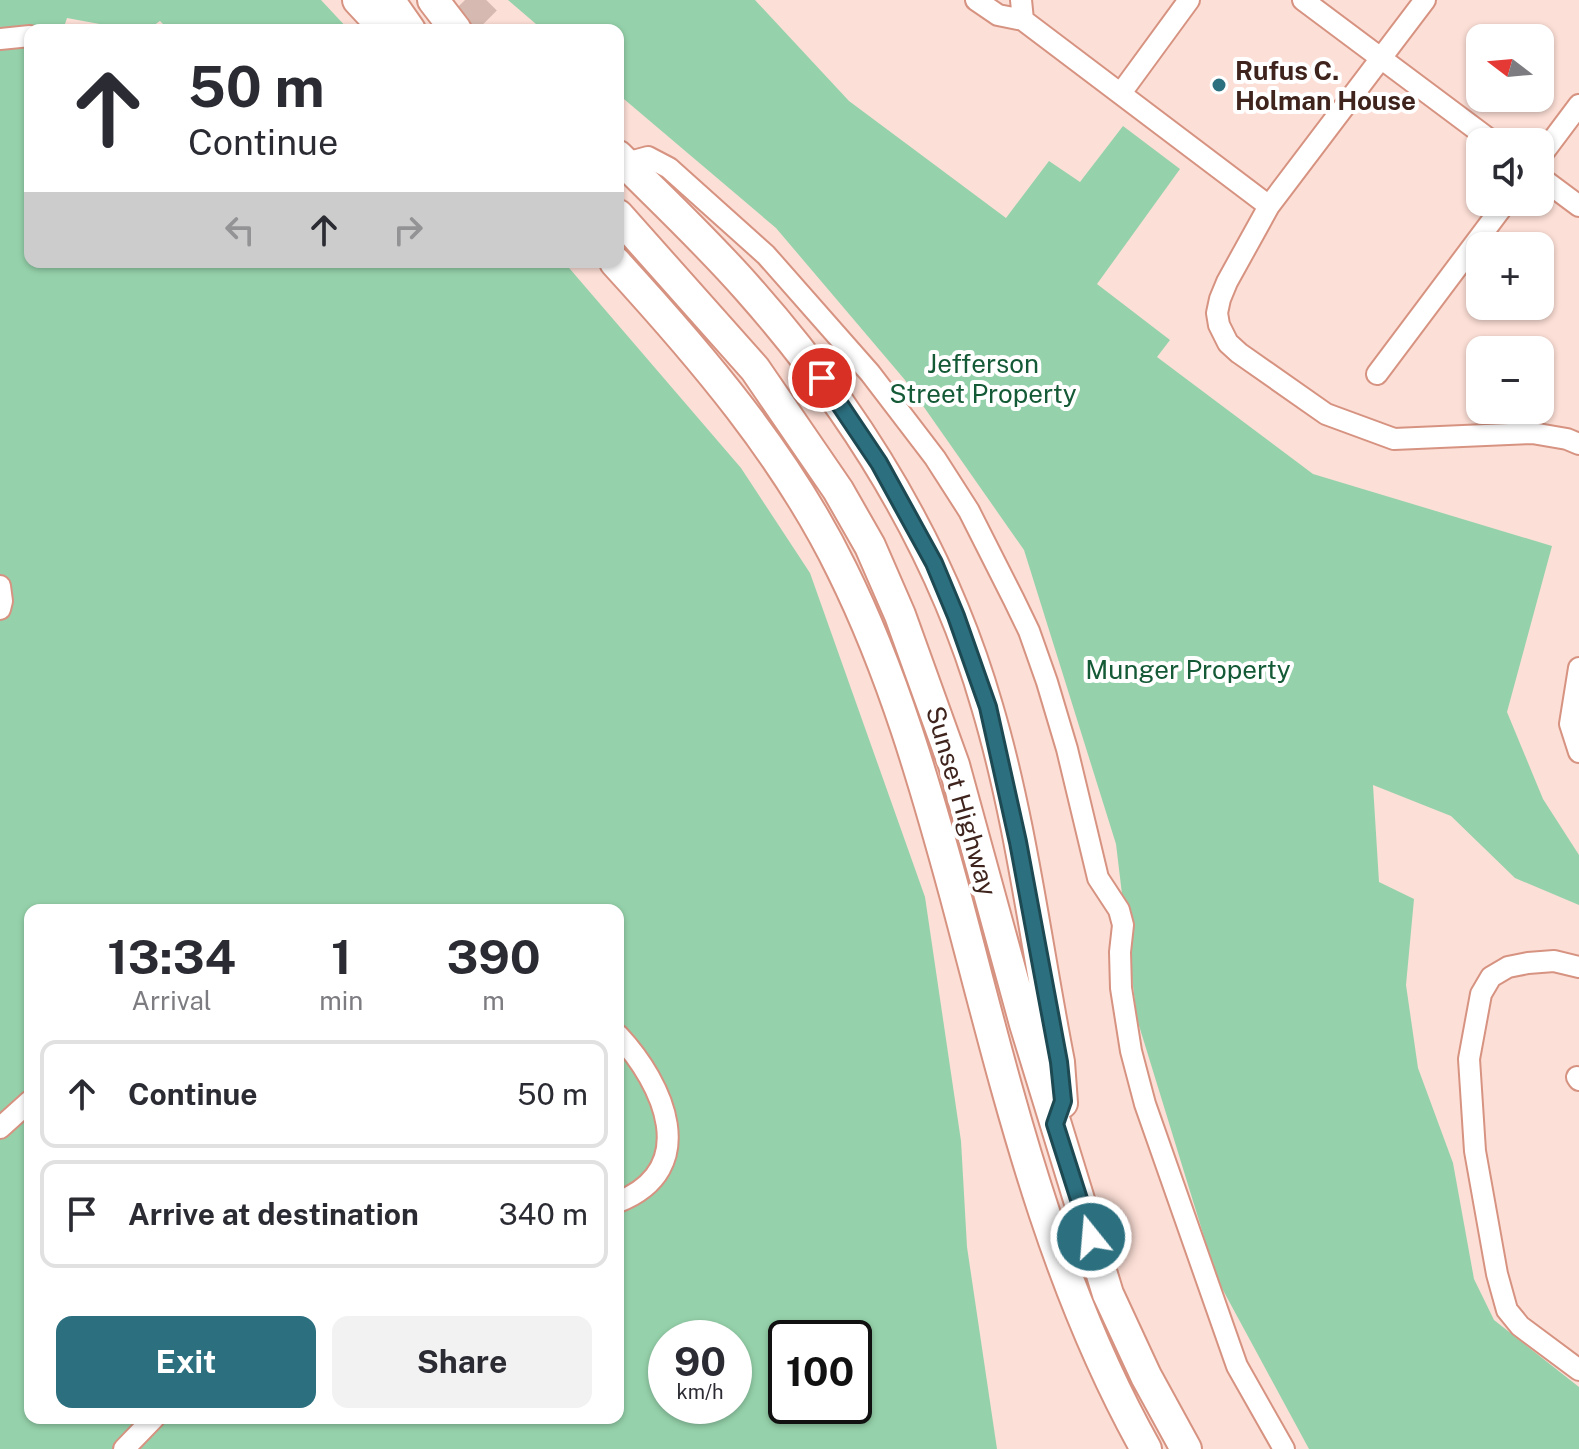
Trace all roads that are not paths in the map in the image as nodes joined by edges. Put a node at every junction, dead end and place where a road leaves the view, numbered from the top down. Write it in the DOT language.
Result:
graph roads {
  1 [pos="358,0"];
  2 [pos="389,0"];
  3 [pos="433,0"];
  4 [pos="976,0"];
  5 [pos="1189,0"];
  6 [pos="1303,0"];
  7 [pos="1425,0"];
  8 [pos="1022,10"];
  9 [pos="380,24"];
  10 [pos="406,24"];
  11 [pos="451,24"];
  12 [pos="24,37"];
  13 [pos="0,39"];
  14 [pos="1381,59"];
  15 [pos="1121,93"];
  16 [pos="1579,105"];
  17 [pos="1474,128"];
  18 [pos="1554,138"];
  19 [pos="624,160"];
  20 [pos="624,162"];
  21 [pos="1554,187"];
  22 [pos="1269,206"];
  23 [pos="1579,206"];
  24 [pos="1496,216"];
  25 [pos="624,222"];
  26 [pos="620,268"];
  27 [pos="1377,374"];
  28 [pos="1579,421"];
  29 [pos="1573,441"];
  30 [pos="0,586"];
  31 [pos="0,609"];
  32 [pos="1579,668"];
  33 [pos="1579,752"];
  34 [pos="1579,967"];
  35 [pos="624,1043"];
  36 [pos="24,1106"];
  37 [pos="1055,1124"];
  38 [pos="0,1128"];
  39 [pos="624,1199"];
  40 [pos="1579,1370"];
  41 [pos="148,1424"];
  42 [pos="124,1449"];
  43 [pos="1146,1449"];
  44 [pos="1186,1449"];
  45 [pos="1284,1449"];
  1 -- 9 [label="highway"];
  2 -- 10 [label="highway"];
  3 -- 11 [label="highway"];
  4 -- 8 [label="street"];
  5 -- 15 [label="street"];
  6 -- 14 [label="street"];
  7 -- 14 [label="street"];
  8 -- 15 [label="street"];
  12 -- 13 [label="street"];
  14 -- 17 [label="street"];
  14 -- 22 [label="street"];
  15 -- 22 [label="street"];
  16 -- 18 [label="street"];
  19 -- 45 [label="street"];
  20 -- 37 [label="highway"];
  21 -- 23 [label="street"];
  22 -- 29 [label="street"];
  24 -- 27 [label="street"];
  25 -- 37 [label="highway, Sunset Highway"];
  26 -- 43 [label="highway, Sunset Highway"];
  28 -- 29 [label="street"];
  30 -- 31 [label="street"];
  32 -- 33 [label="street"];
  34 -- 40 [label="street"];
  35 -- 39 [label="street"];
  36 -- 38 [label="street"];
  37 -- 44 [label="highway, Sunset Highway"];
  41 -- 42 [label="street"];
}
